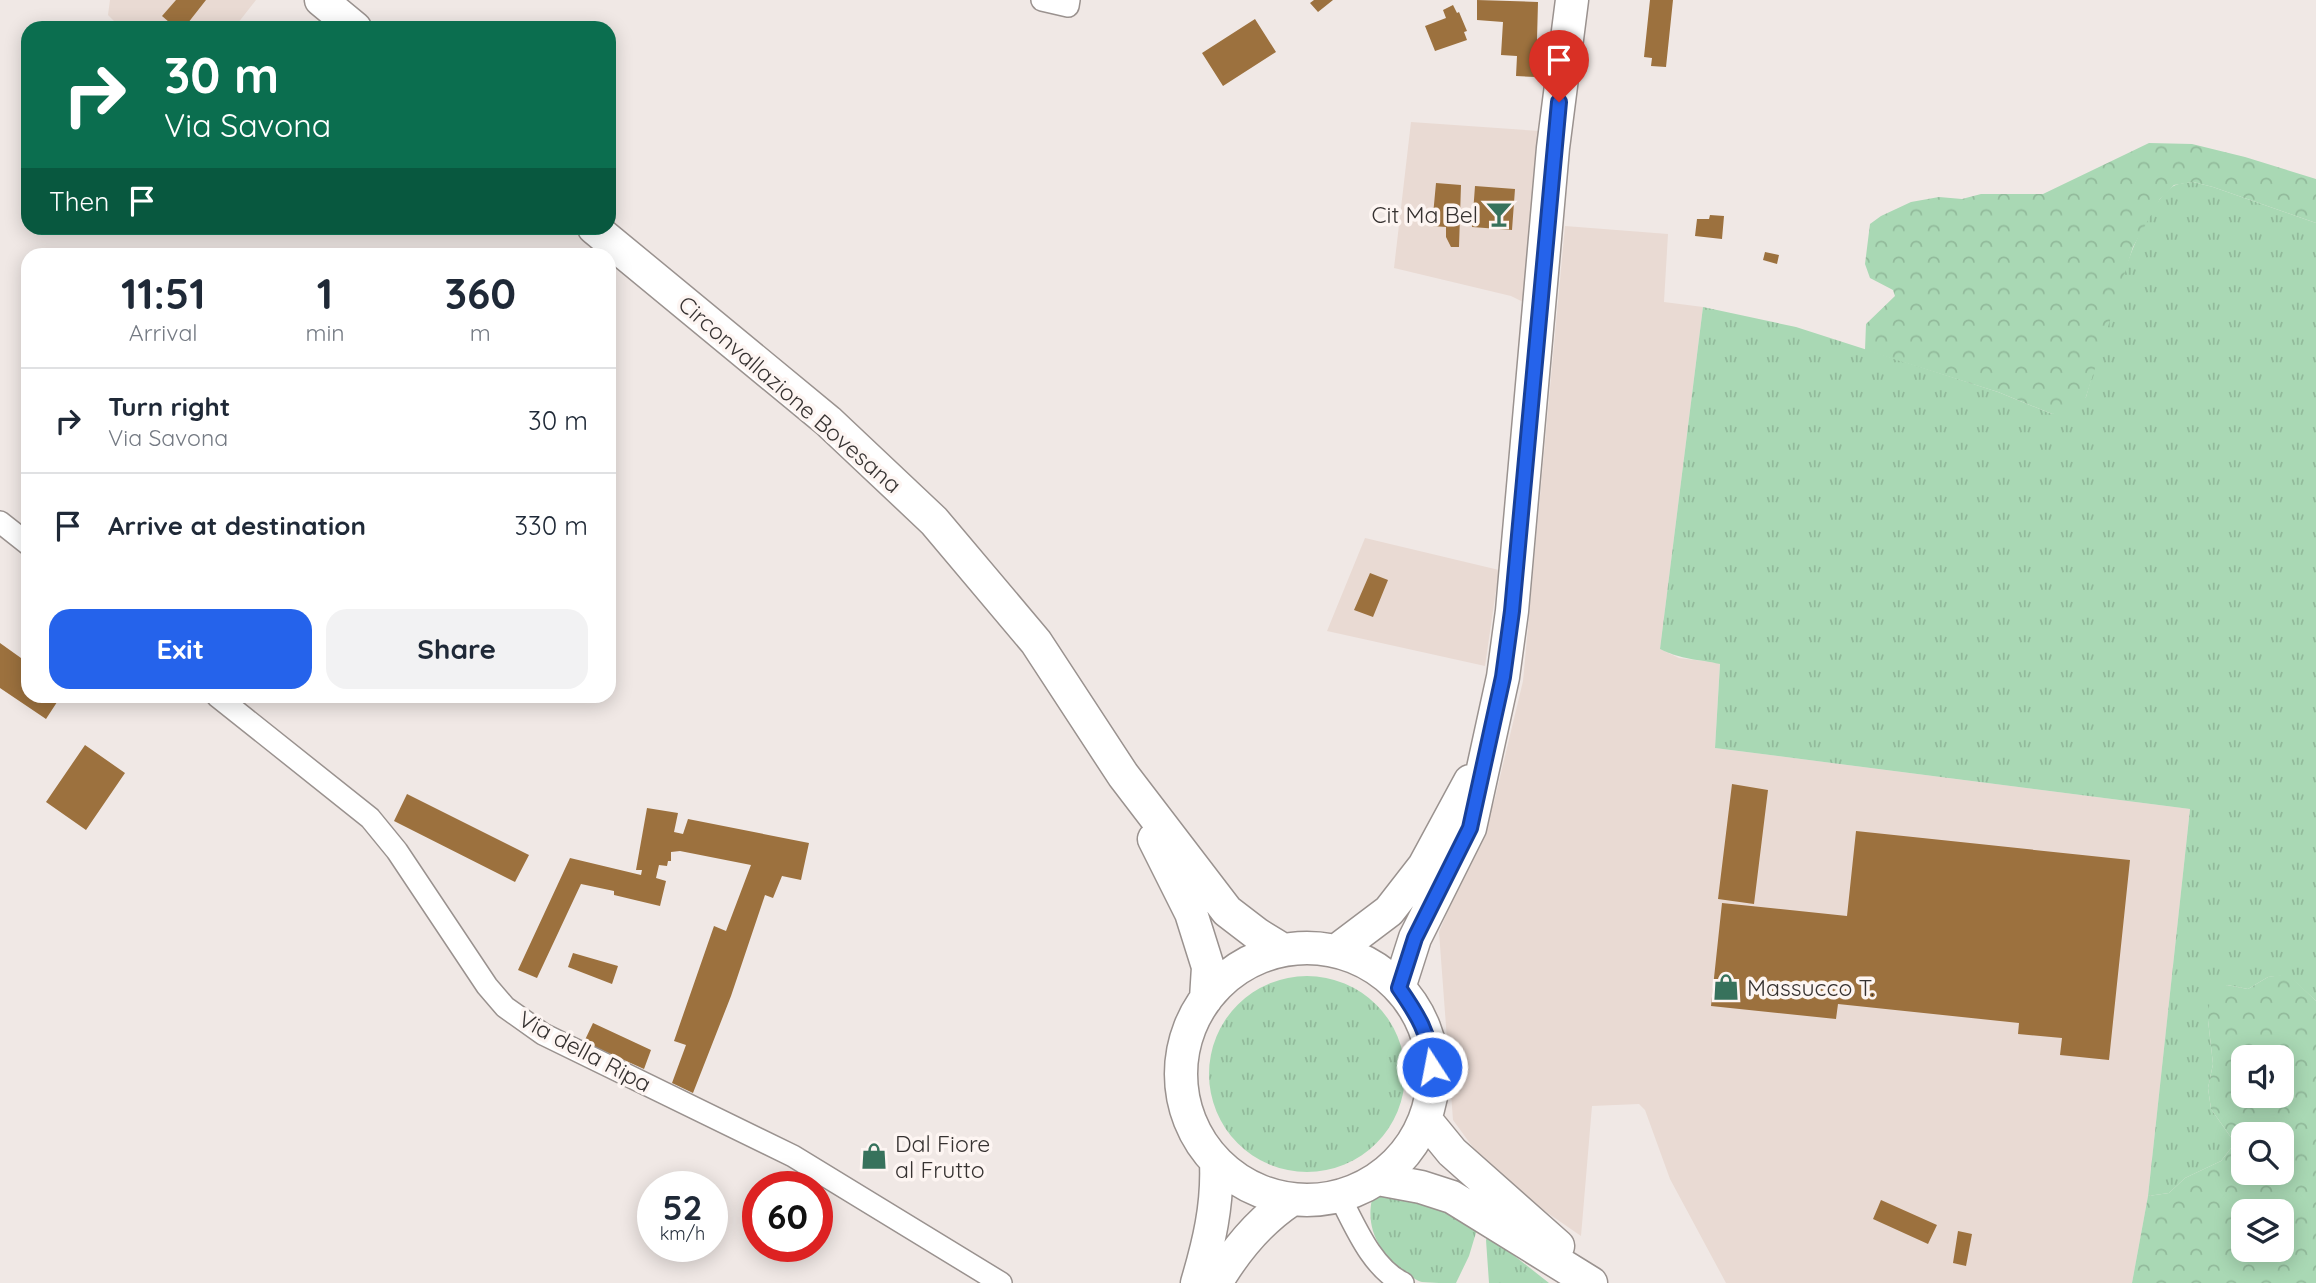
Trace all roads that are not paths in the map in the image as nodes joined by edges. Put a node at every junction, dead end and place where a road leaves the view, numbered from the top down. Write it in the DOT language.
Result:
graph roads {
  1 [pos="321,0"];
  2 [pos="1042,0"];
  3 [pos="1069,0"];
  4 [pos="1572,0"];
  5 [pos="346,21"];
  6 [pos="602,235"];
  7 [pos="0,522"];
  8 [pos="21,538"];
  9 [pos="226,703"];
  10 [pos="1487,750"];
  11 [pos="1123,775"];
  12 [pos="1283,950"];
  13 [pos="1336,951"];
  14 [pos="1399,988"];
  15 [pos="1206,999"];
  16 [pos="1425,1119"];
  17 [pos="1216,1162"];
  18 [pos="1378,1179"];
  19 [pos="1340,1197"];
  20 [pos="1291,1200"];
  21 [pos="1524,1229"];
  22 [pos="1001,1283"];
  23 [pos="1196,1283"];
  24 [pos="1216,1283"];
  25 [pos="1403,1283"];
  26 [pos="1591,1283"];
  27 [pos="1599,1283"];
  1 -- 5 [label="main road"];
  2 -- 3 [label="street"];
  4 -- 10 [label="main road"];
  6 -- 11 [label="main road, Circonvallazione Bovesana"];
  7 -- 8 [label="street"];
  9 -- 22 [label="street, Via della Ripa"];
  10 -- 13 [label="main road"];
  10 -- 14 [label="main road"];
  11 -- 12 [label="main road, Circonvallazione Bovesana"];
  11 -- 15 [label="main road, Circonvallazione Bovesana"];
  12 -- 13 [label="main road"];
  12 -- 15 [label="main road"];
  13 -- 14 [label="main road"];
  14 -- 16 [label="main road"];
  15 -- 17 [label="main road"];
  16 -- 18 [label="main road"];
  16 -- 21 [label="main road"];
  17 -- 20 [label="main road"];
  17 -- 23 [label="main road"];
  18 -- 19 [label="main road"];
  18 -- 21 [label="main road"];
  19 -- 20 [label="main road"];
  19 -- 25 [label="street"];
  20 -- 24 [label="main road"];
  21 -- 26 [label="main road"];
  21 -- 27 [label="main road"];
}
